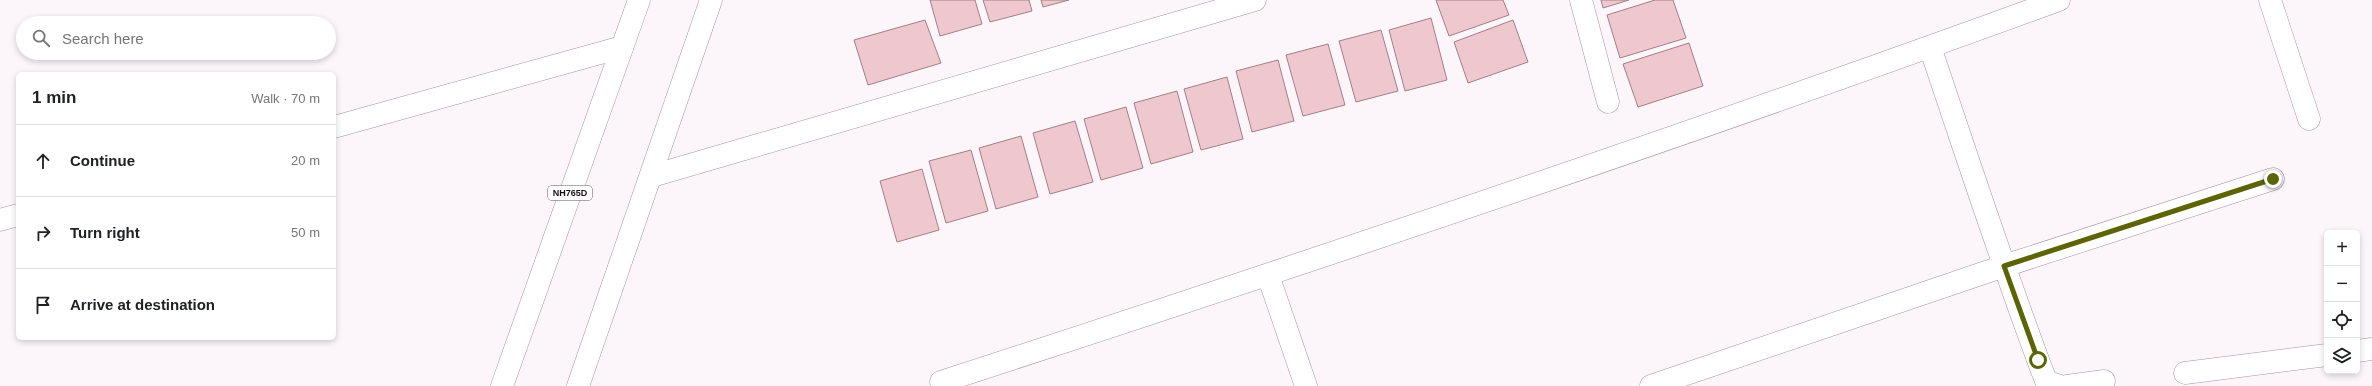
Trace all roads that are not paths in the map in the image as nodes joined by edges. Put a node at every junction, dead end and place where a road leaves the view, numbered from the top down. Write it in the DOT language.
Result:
graph roads {
  1 [pos="639,0"];
  2 [pos="711,0"];
  3 [pos="1255,0"];
  4 [pos="1581,0"];
  5 [pos="2059,0"];
  6 [pos="2270,0"];
  7 [pos="622,47"];
  8 [pos="1930,47"];
  9 [pos="1608,102"];
  10 [pos="2309,119"];
  11 [pos="336,126"];
  12 [pos="652,176"];
  13 [pos="2273,179"];
  14 [pos="16,216"];
  15 [pos="0,220"];
  16 [pos="2004,266"];
  17 [pos="1268,275"];
  18 [pos="2372,349"];
  19 [pos="2360,351"];
  20 [pos="2324,355"];
  21 [pos="2185,373"];
  22 [pos="2104,381"];
  23 [pos="941,382"];
  24 [pos="502,386"];
  25 [pos="578,386"];
  26 [pos="1306,386"];
  27 [pos="1651,386"];
  28 [pos="2060,386"];
  29 [pos="2067,386"];
  1 -- 7 [label="main road, NH765D"];
  2 -- 12 [label="main road"];
  3 -- 12 [label="main road"];
  4 -- 9 [label="main road"];
  5 -- 8 [label="main road"];
  6 -- 10 [label="main road"];
  7 -- 11 [label="main road"];
  7 -- 24 [label="main road, NH765D"];
  8 -- 16 [label="main road"];
  8 -- 17 [label="main road"];
  12 -- 25 [label="main road"];
  13 -- 16 [label="main road"];
  14 -- 15 [label="main road"];
  16 -- 27 [label="main road"];
  16 -- 28 [label="main road"];
  17 -- 23 [label="main road"];
  17 -- 26 [label="main road"];
  18 -- 19 [label="main road"];
  20 -- 21 [label="main road"];
  22 -- 29 [label="main road"];
}
